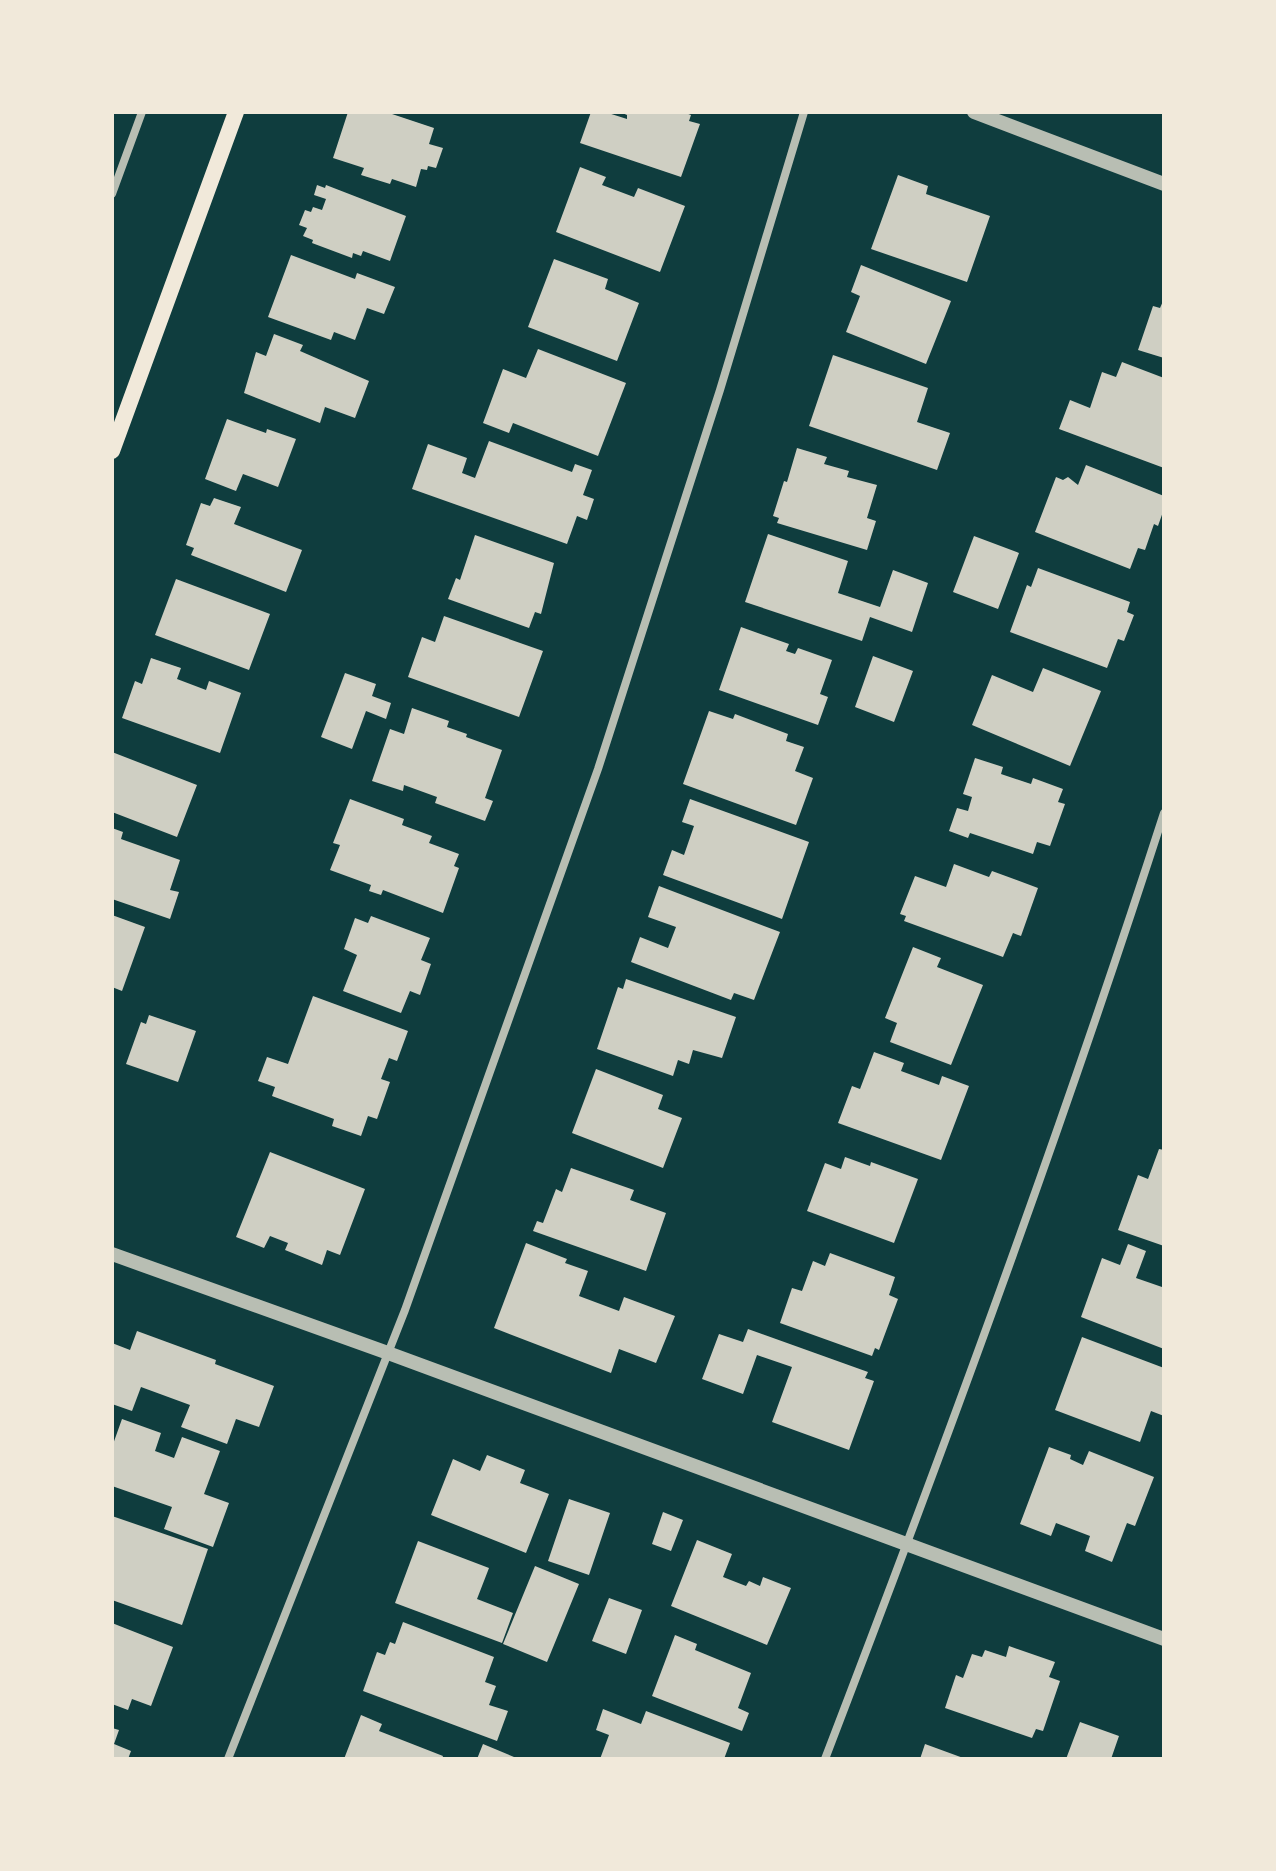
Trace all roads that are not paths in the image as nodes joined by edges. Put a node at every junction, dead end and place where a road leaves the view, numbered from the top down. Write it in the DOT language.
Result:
graph roads {
  1 [pos="142,112"];
  2 [pos="236,112"];
  3 [pos="804,112"];
  4 [pos="974,112"];
  5 [pos="1164,184"];
  6 [pos="112,194"];
  7 [pos="112,451"];
  8 [pos="1164,813"];
  9 [pos="112,1254"];
  10 [pos="388,1353"];
  11 [pos="907,1545"];
  12 [pos="1164,1639"];
  13 [pos="228,1759"];
  14 [pos="825,1759"];
  1 -- 6 [label="street"];
  2 -- 7 [label="main road"];
  3 -- 10 [label="street"];
  4 -- 5 [label="street"];
  8 -- 11 [label="street"];
  9 -- 10 [label="street"];
  10 -- 11 [label="street"];
  10 -- 13 [label="street"];
  11 -- 12 [label="street"];
  11 -- 14 [label="street"];
}
